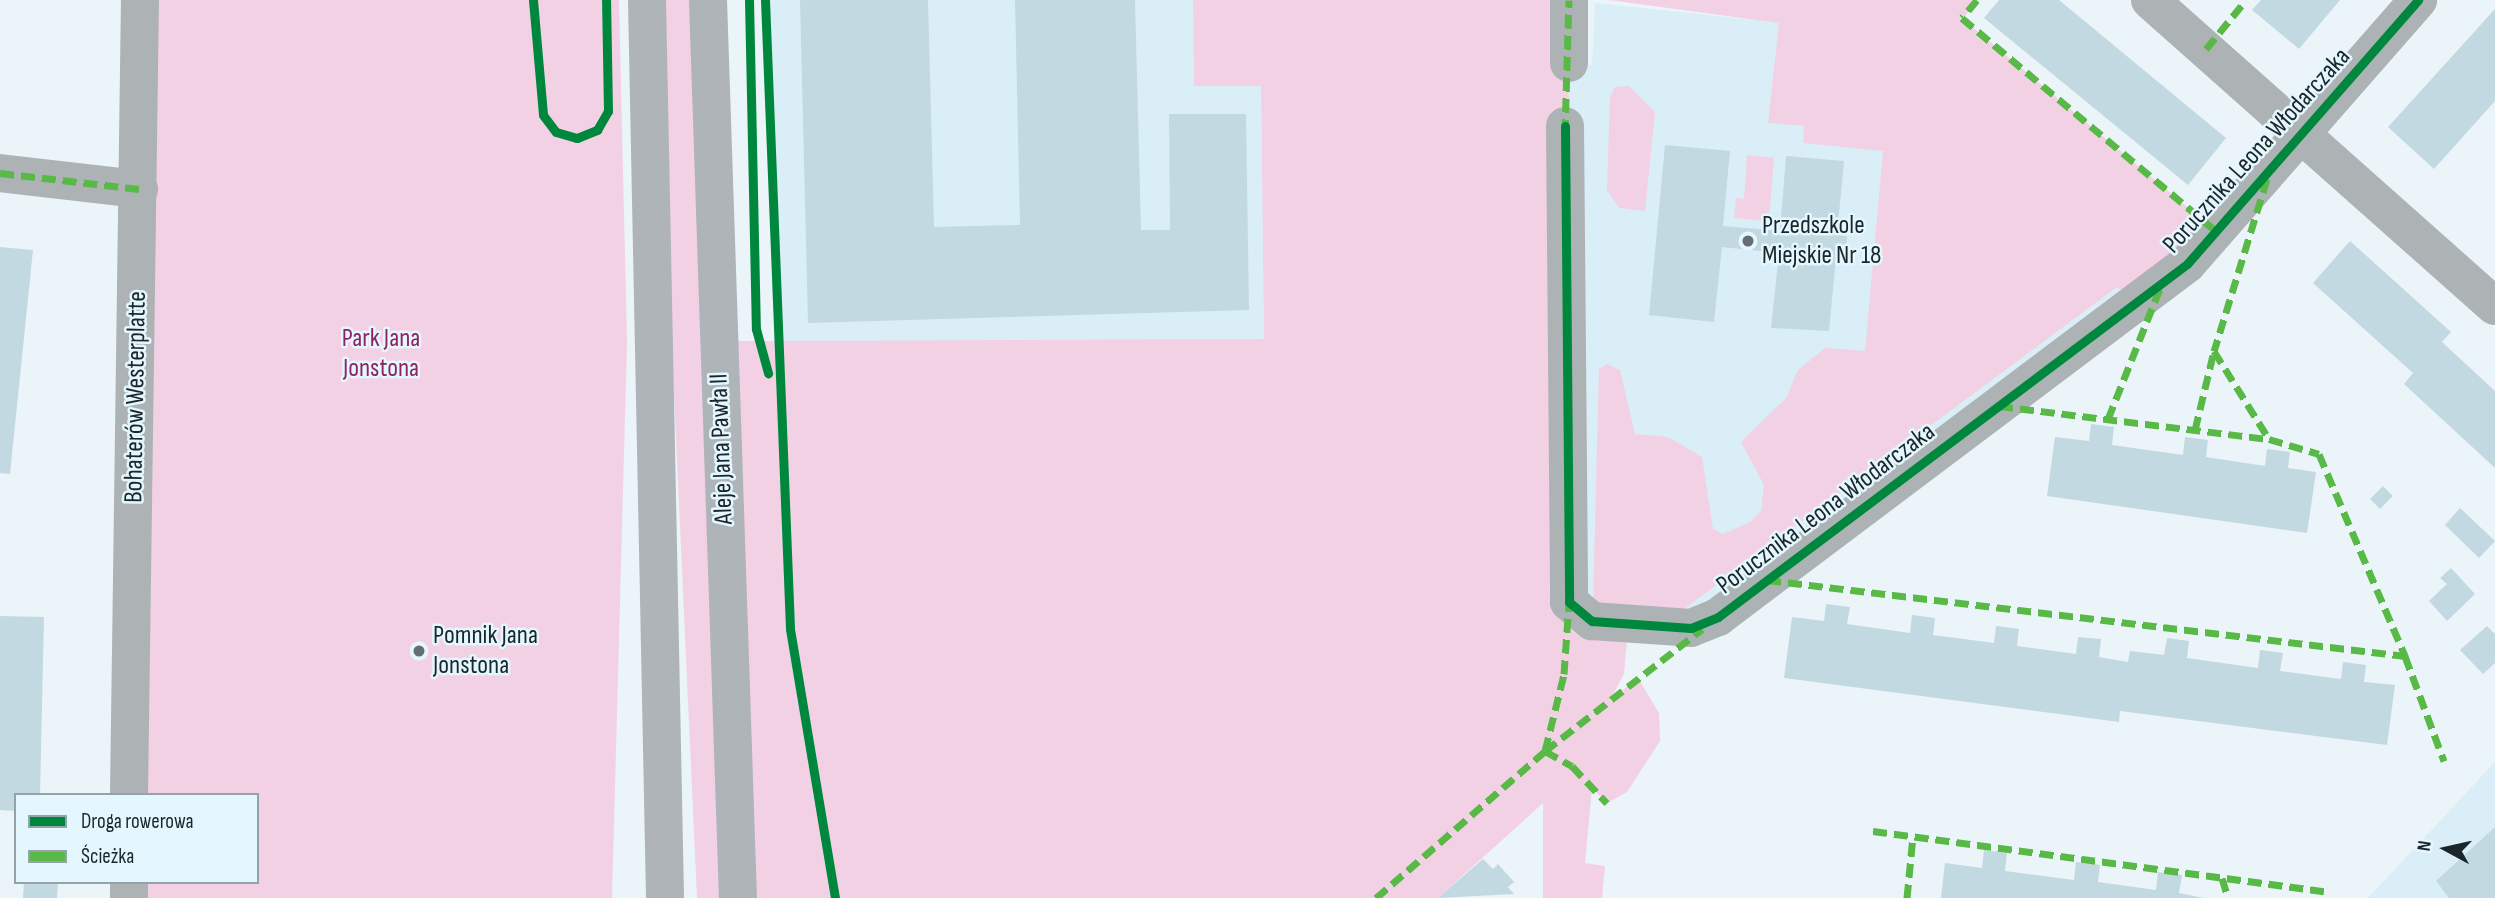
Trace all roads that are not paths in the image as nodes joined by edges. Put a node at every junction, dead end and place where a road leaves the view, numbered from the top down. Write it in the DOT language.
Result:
graph roads {
  1 [pos="140,0"];
  2 [pos="647,0"];
  3 [pos="708,0"];
  4 [pos="1569,0"];
  5 [pos="2150,0"];
  6 [pos="2418,0"];
  7 [pos="1569,63"];
  8 [pos="1565,126"];
  9 [pos="2305,134"];
  10 [pos="0,173"];
  11 [pos="139,189"];
  12 [pos="2495,306"];
  13 [pos="129,793"];
  14 [pos="665,898"];
  15 [pos="738,898"];
  1 -- 11 [label="street, Bohaterów Westerplatte"];
  2 -- 14 [label="main road"];
  3 -- 15 [label="main road, Aleje Jana Pawła II"];
  4 -- 7 [label="street"];
  5 -- 9 [label="street"];
  6 -- 9 [label="street, Porucznika Leona Włodarczaka"];
  8 -- 9 [label="street, Porucznika Leona Włodarczaka"];
  9 -- 12 [label="street"];
  10 -- 11 [label="street"];
  11 -- 13 [label="street, Bohaterów Westerplatte"];
}
